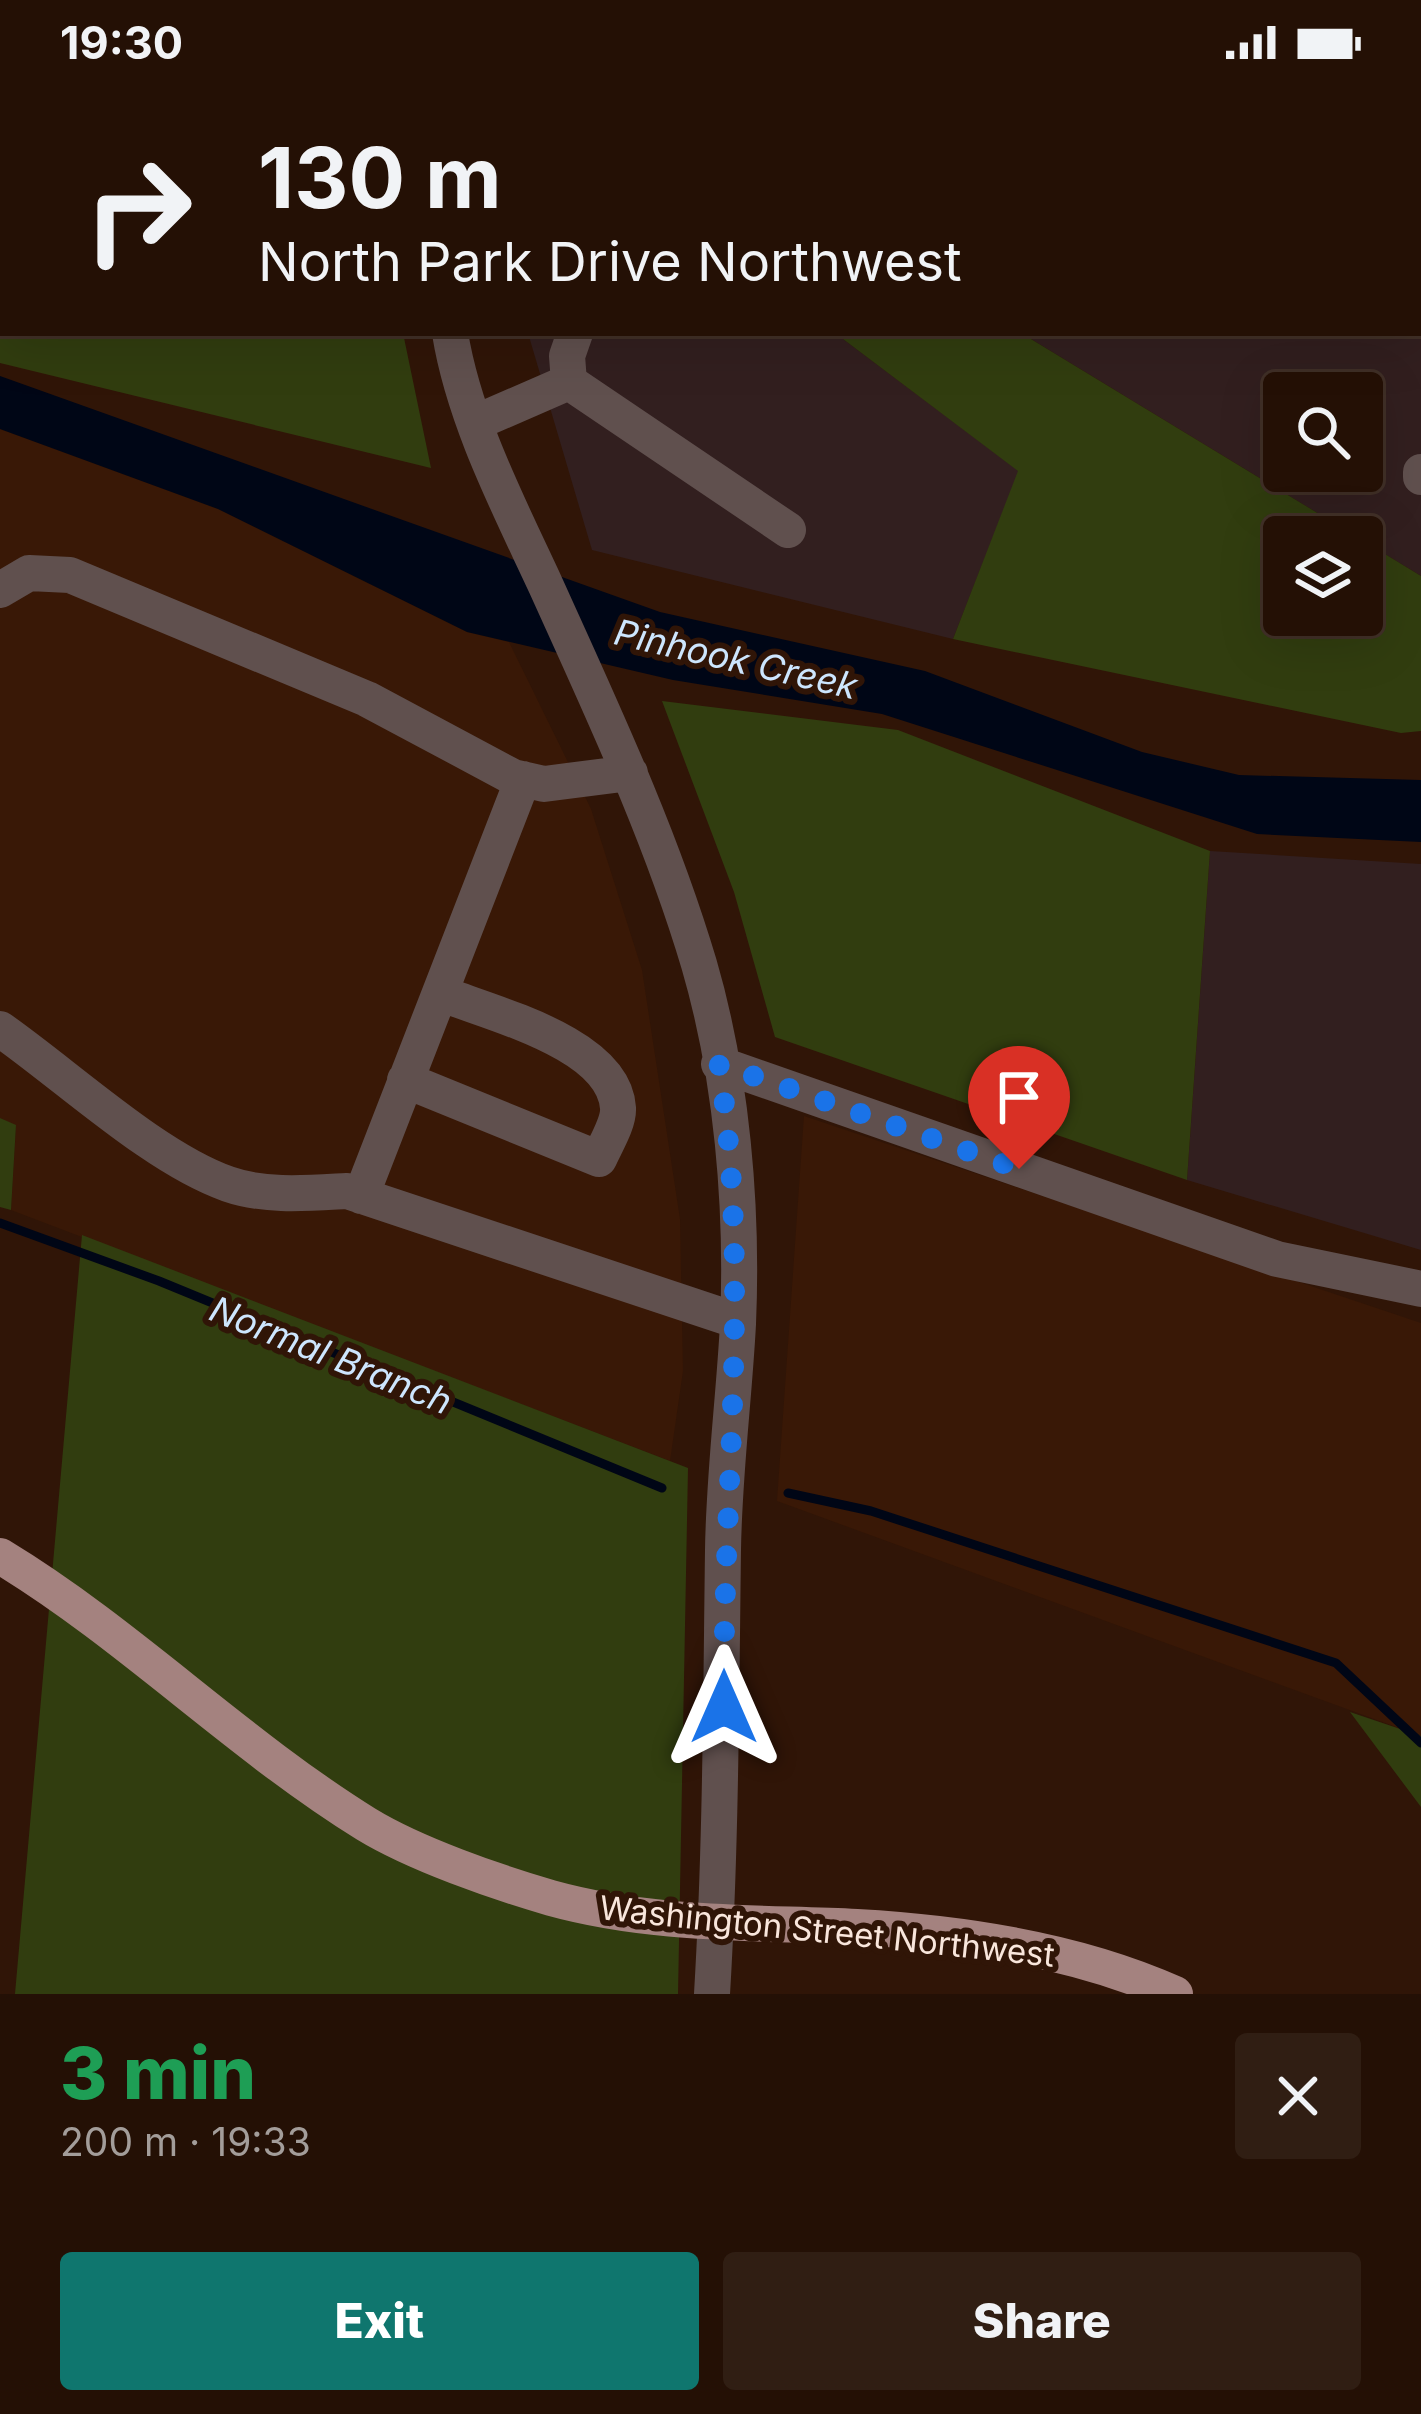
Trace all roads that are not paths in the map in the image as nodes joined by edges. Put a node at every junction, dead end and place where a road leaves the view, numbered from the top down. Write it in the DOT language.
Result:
graph roads {
  1 [pos="450,336"];
  2 [pos="573,336"];
  3 [pos="569,382"];
  4 [pos="477,422"];
  5 [pos="788,530"];
  6 [pos="0,590"];
  7 [pos="631,773"];
  8 [pos="523,779"];
  9 [pos="440,993"];
  10 [pos="0,1029"];
  11 [pos="719,1064"];
  12 [pos="406,1080"];
  13 [pos="361,1196"];
  14 [pos="1421,1289"];
  15 [pos="738,1321"];
  16 [pos="0,1556"];
  17 [pos="716,1925"];
  18 [pos="712,1994"];
  19 [pos="1175,1994"];
  1 -- 4 [label="street"];
  2 -- 3 [label="street"];
  3 -- 4 [label="street"];
  3 -- 5 [label="street"];
  4 -- 7 [label="street"];
  6 -- 8 [label="street"];
  7 -- 8 [label="street"];
  7 -- 11 [label="street"];
  8 -- 9 [label="street"];
  9 -- 12 [label="street"];
  9 -- 12 [label="street"];
  10 -- 13 [label="street"];
  11 -- 14 [label="street"];
  11 -- 15 [label="street"];
  12 -- 13 [label="street"];
  13 -- 15 [label="street"];
  15 -- 17 [label="street"];
  16 -- 17 [label="main road, Washington Street Northwest"];
  17 -- 18 [label="street"];
  17 -- 19 [label="main road, Washington Street Northwest"];
}
